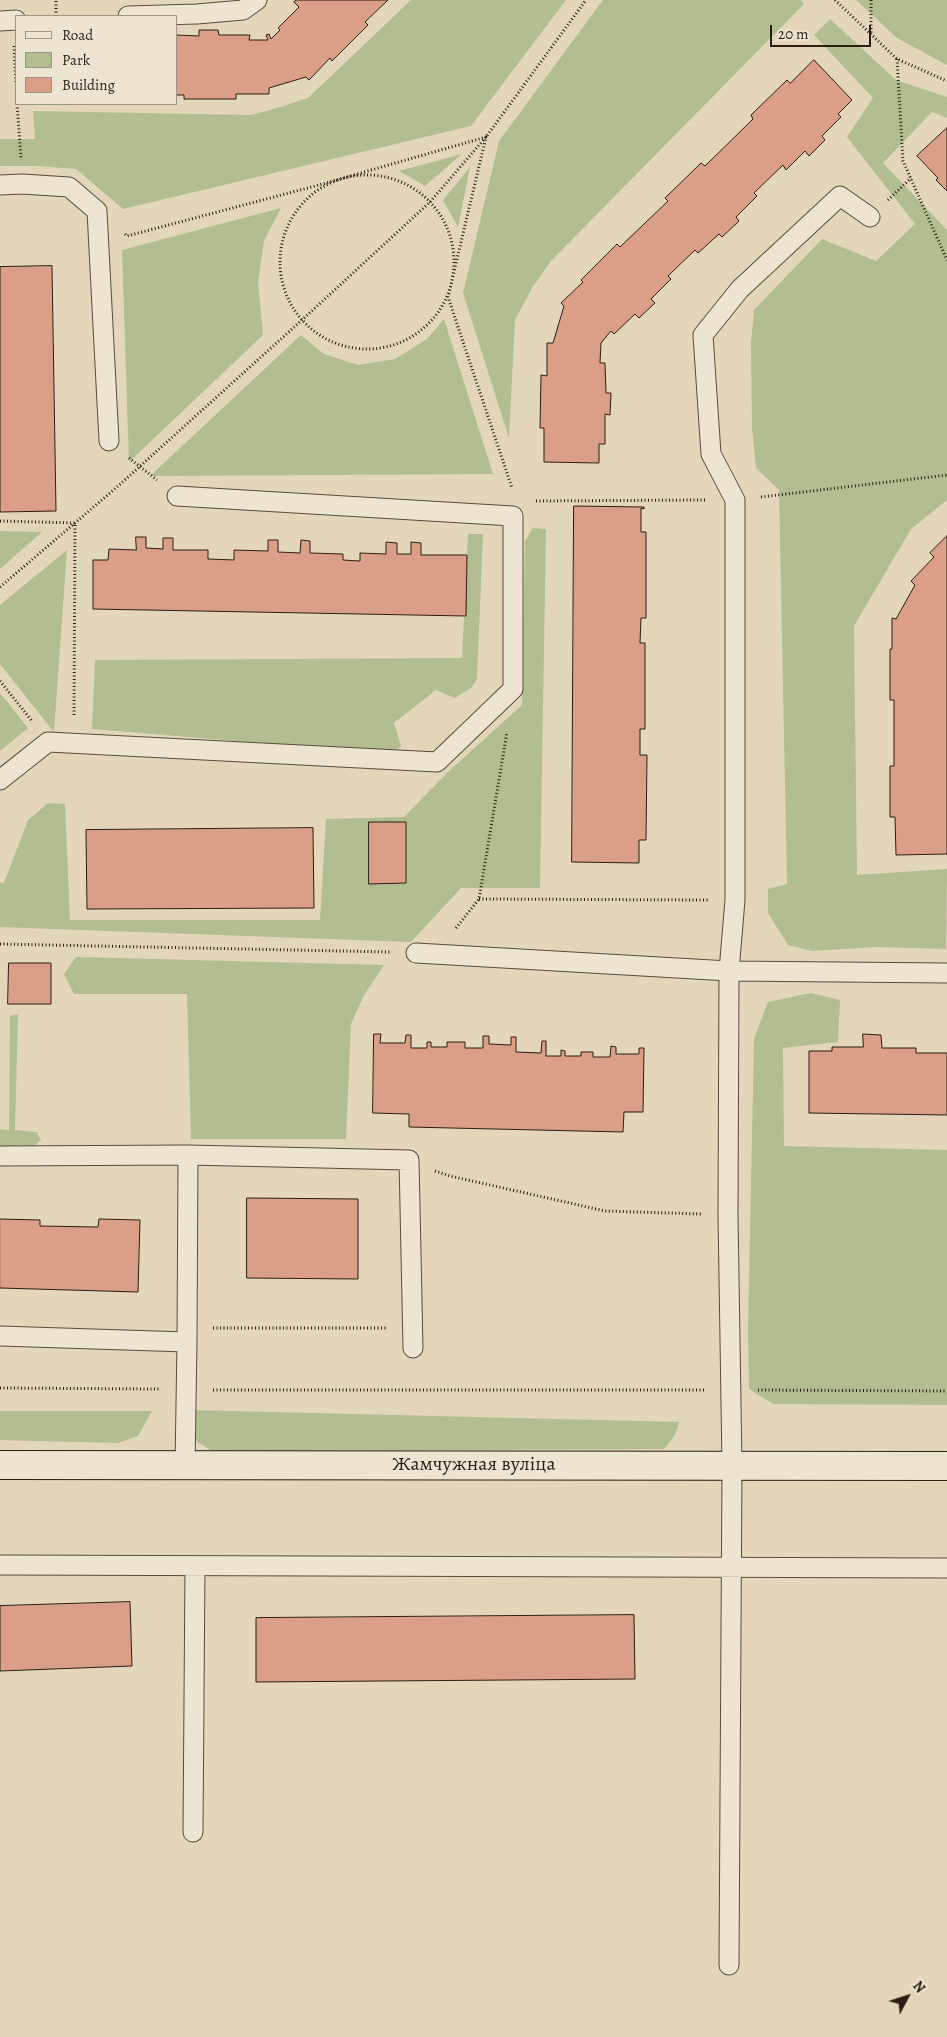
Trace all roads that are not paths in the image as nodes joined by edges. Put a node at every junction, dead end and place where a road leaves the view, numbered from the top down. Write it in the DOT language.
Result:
graph roads {
  1 [pos="257,0"];
  2 [pos="162,15"];
  3 [pos="0,185"];
  4 [pos="870,217"];
  5 [pos="109,441"];
  6 [pos="177,496"];
  7 [pos="0,780"];
  8 [pos="416,952"];
  9 [pos="730,971"];
  10 [pos="947,973"];
  11 [pos="188,1155"];
  12 [pos="0,1156"];
  13 [pos="186,1335"];
  14 [pos="0,1336"];
  15 [pos="413,1348"];
  16 [pos="0,1465"];
  17 [pos="732,1465"];
  18 [pos="185,1466"];
  19 [pos="947,1466"];
  20 [pos="0,1566"];
  21 [pos="196,1566"];
  22 [pos="731,1567"];
  23 [pos="947,1568"];
  24 [pos="194,1832"];
  25 [pos="729,1965"];
  1 -- 2 [label="lane"];
  3 -- 5 [label="lane"];
  4 -- 9 [label="lane"];
  6 -- 7 [label="lane"];
  8 -- 9 [label="lane"];
  9 -- 10 [label="lane"];
  9 -- 17 [label="lane"];
  11 -- 12 [label="lane"];
  11 -- 13 [label="lane"];
  11 -- 15 [label="lane"];
  13 -- 14 [label="lane"];
  13 -- 18 [label="lane"];
  16 -- 18 [label="main road, Жамчужная вуліца"];
  17 -- 18 [label="main road, Жамчужная вуліца"];
  17 -- 19 [label="main road, Жамчужная вуліца"];
  17 -- 22 [label="lane"];
  20 -- 21 [label="lane"];
  21 -- 22 [label="lane"];
  21 -- 24 [label="lane"];
  22 -- 23 [label="lane"];
  22 -- 25 [label="lane"];
}
